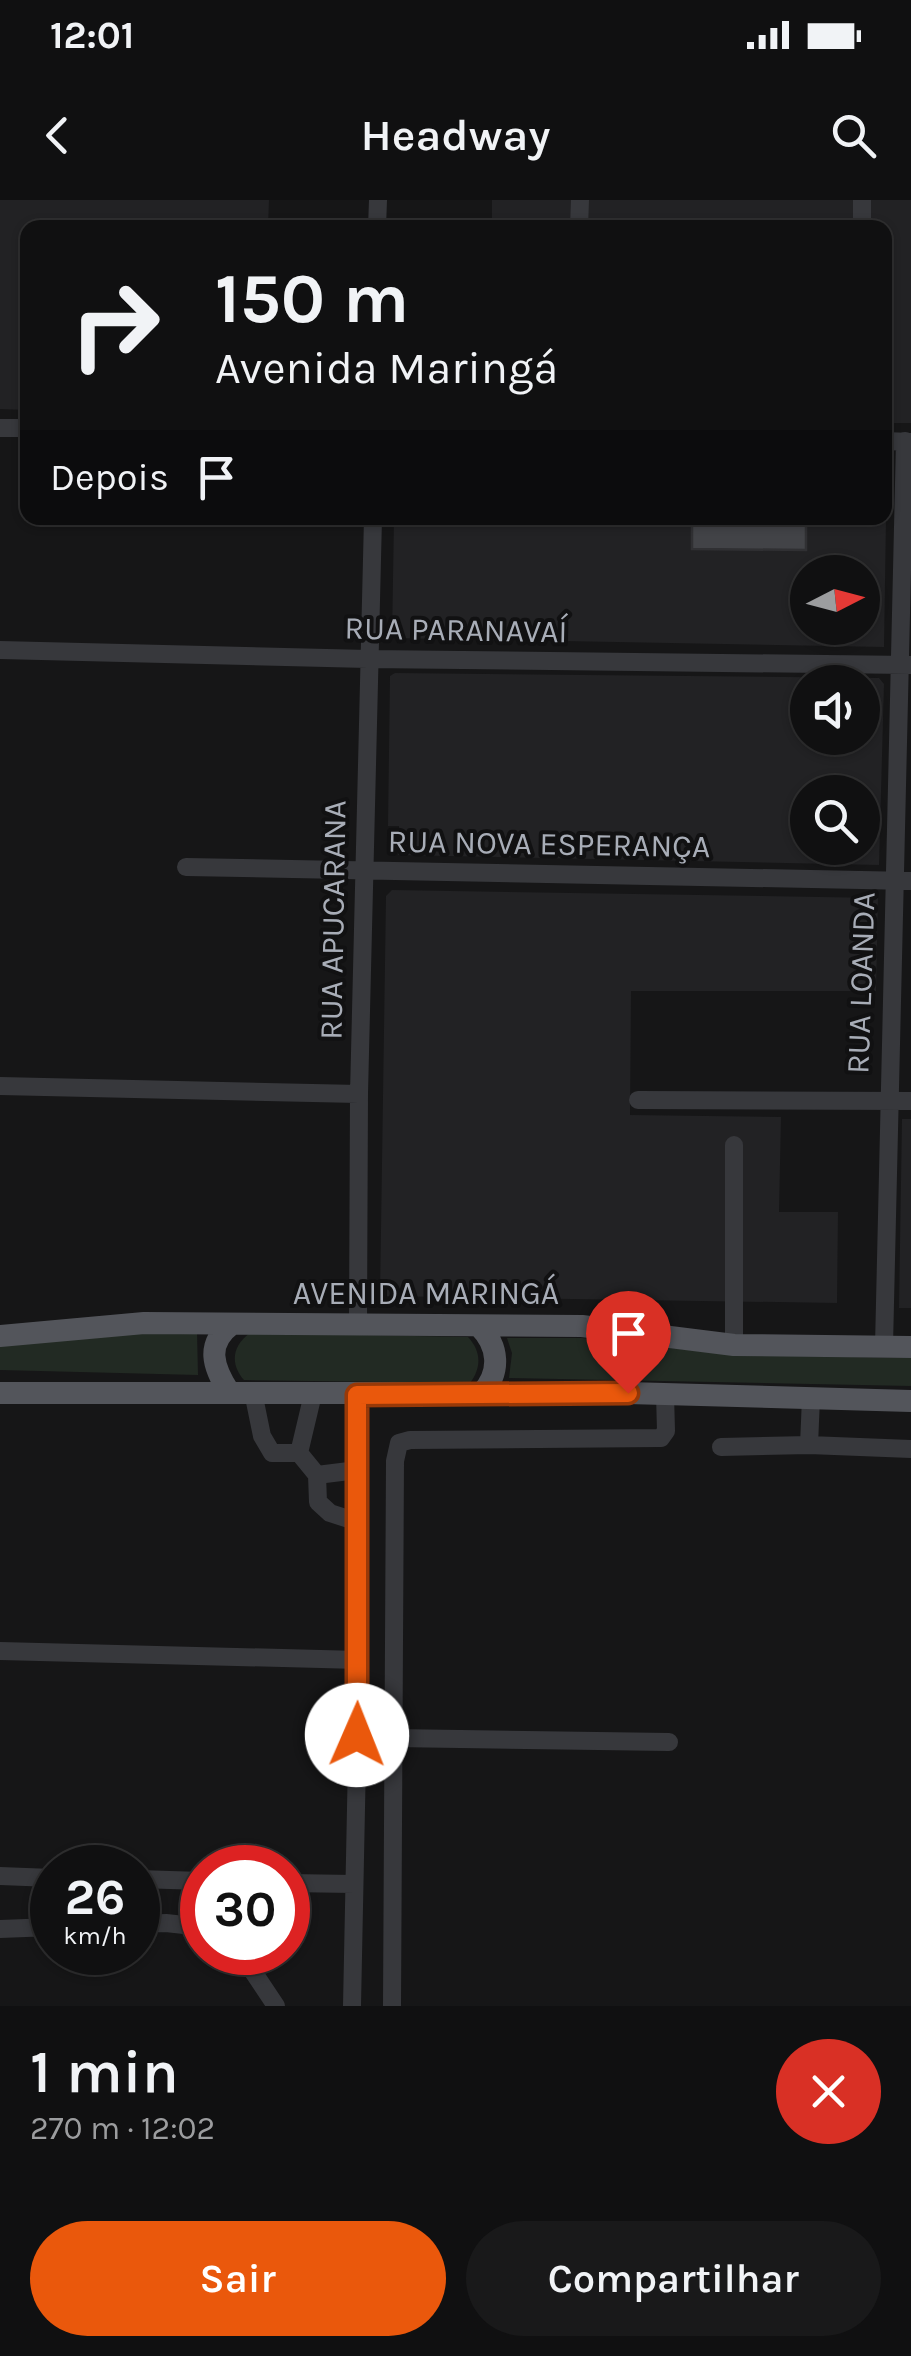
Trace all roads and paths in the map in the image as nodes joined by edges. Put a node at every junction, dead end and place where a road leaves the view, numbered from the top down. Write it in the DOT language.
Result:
graph roads {
  1 [pos="908,442"];
  2 [pos="373,525"];
  3 [pos="0,650"];
  4 [pos="368,659"];
  5 [pos="906,665"];
  6 [pos="186,867"];
  7 [pos="364,871"];
  8 [pos="903,881"];
  9 [pos="0,1086"];
  10 [pos="359,1094"];
  11 [pos="638,1100"];
  12 [pos="888,1100"];
  13 [pos="911,1100"];
  14 [pos="734,1145"];
  15 [pos="232,1324"];
  16 [pos="358,1324"];
  17 [pos="479,1326"];
  18 [pos="0,1336"];
  19 [pos="734,1345"];
  20 [pos="884,1346"];
  21 [pos="911,1347"];
  22 [pos="241,1392"];
  23 [pos="0,1393"];
  24 [pos="482,1393"];
  25 [pos="313,1394"];
  26 [pos="665,1394"];
  27 [pos="357,1395"];
  28 [pos="811,1398"];
  29 [pos="911,1401"];
  30 [pos="809,1445"];
  31 [pos="720,1447"];
  32 [pos="911,1449"];
  33 [pos="299,1452"];
  34 [pos="358,1470"];
  35 [pos="317,1475"];
  36 [pos="358,1522"];
  37 [pos="0,1651"];
  38 [pos="358,1660"];
  39 [pos="394,1738"];
  40 [pos="669,1742"];
  41 [pos="0,1876"];
  42 [pos="30,1877"];
  43 [pos="310,1883"];
  44 [pos="354,1884"];
  45 [pos="30,1928"];
  46 [pos="0,1929"];
  47 [pos="255,1975"];
  48 [pos="276,2006"];
  49 [pos="352,2006"];
  50 [pos="392,2006"];
  1 -- 5 [label="street, RUA LOANDA"];
  2 -- 4 [label="street, RUA APUCARANA"];
  3 -- 4 [label="street, RUA PARANAVAÍ"];
  4 -- 5 [label="street, RUA PARANAVAÍ"];
  4 -- 7 [label="street, RUA APUCARANA"];
  5 -- 8 [label="street, RUA LOANDA"];
  6 -- 7 [label="street, RUA NOVA ESPERANÇA"];
  7 -- 8 [label="street, RUA NOVA ESPERANÇA"];
  7 -- 10 [label="street, RUA APUCARANA"];
  8 -- 12 [label="street, RUA LOANDA"];
  9 -- 10 [label="street"];
  10 -- 16 [label="street, RUA APUCARANA"];
  11 -- 12 [label="street"];
  12 -- 13 [label="street"];
  12 -- 20 [label="street, RUA LOANDA"];
  14 -- 19 [label="street"];
  15 -- 16 [label="main road, AVENIDA MARINGÁ"];
  15 -- 18 [label="main road, AVENIDA MARINGÁ"];
  15 -- 22 [label="main road"];
  16 -- 17 [label="main road, AVENIDA MARINGÁ"];
  17 -- 19 [label="main road, AVENIDA MARINGÁ"];
  17 -- 24 [label="main road"];
  19 -- 20 [label="main road, AVENIDA MARINGÁ"];
  20 -- 21 [label="main road, AVENIDA MARINGÁ"];
  22 -- 23 [label="main road"];
  22 -- 25 [label="main road"];
  22 -- 33 [label="street"];
  24 -- 26 [label="main road"];
  24 -- 27 [label="main road"];
  25 -- 27 [label="main road"];
  25 -- 33 [label="street"];
  26 -- 28 [label="main road"];
  26 -- 39 [label="street"];
  27 -- 34 [label="street"];
  28 -- 29 [label="main road"];
  28 -- 30 [label="street"];
  30 -- 31 [label="street"];
  30 -- 32 [label="street"];
  33 -- 35 [label="street"];
  34 -- 35 [label="street"];
  34 -- 36 [label="street"];
  35 -- 36 [label="street"];
  36 -- 38 [label="street"];
  37 -- 38 [label="street"];
  38 -- 44 [label="street"];
  39 -- 40 [label="street"];
  39 -- 50 [label="street"];
  41 -- 42 [label="street"];
  43 -- 44 [label="street"];
  44 -- 49 [label="street"];
  45 -- 46 [label="street"];
  47 -- 48 [label="street"];
}
